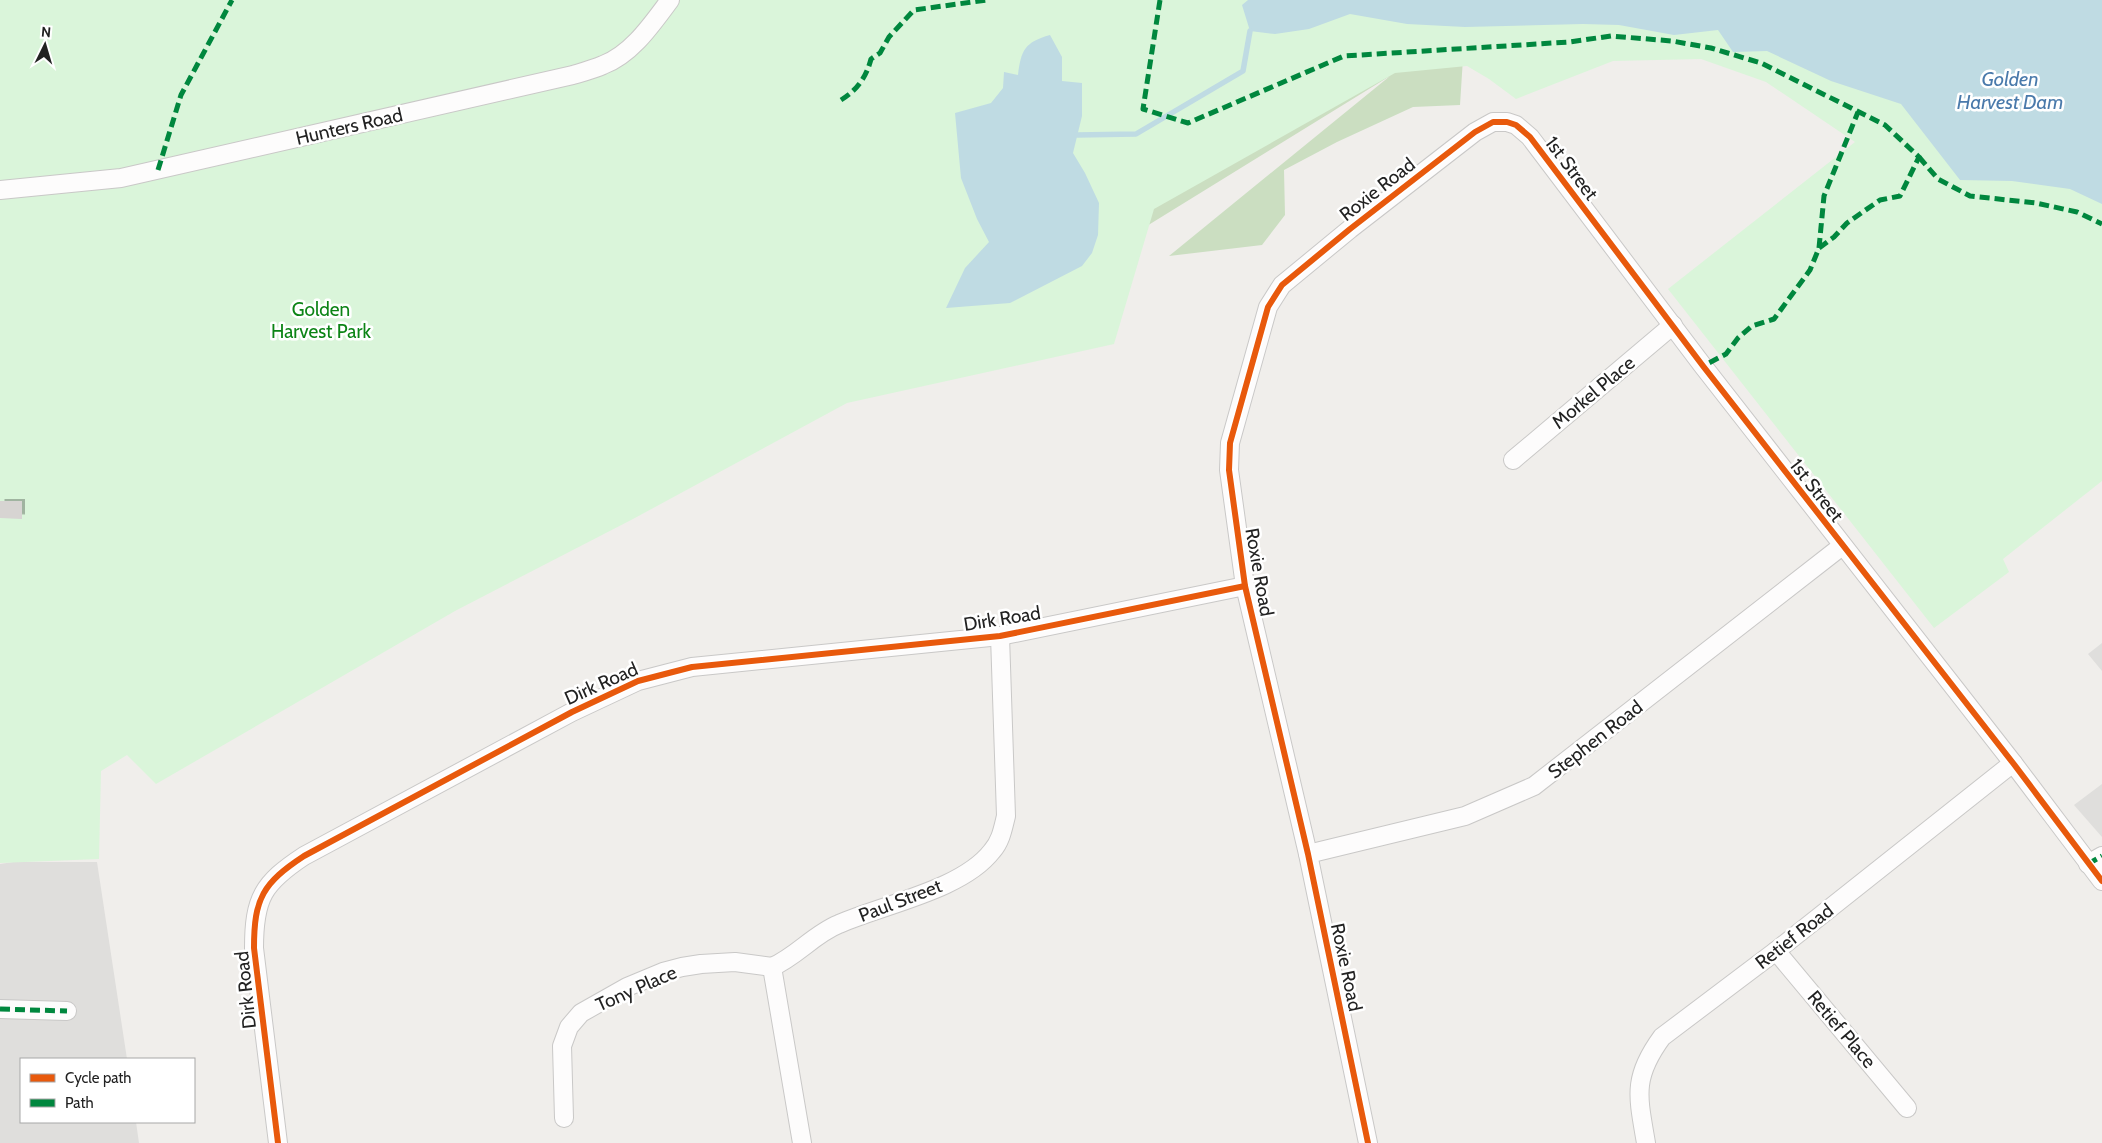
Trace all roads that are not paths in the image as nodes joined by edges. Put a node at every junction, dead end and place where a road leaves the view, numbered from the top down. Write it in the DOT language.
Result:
graph roads {
  1 [pos="670,0"];
  2 [pos="1507,122"];
  3 [pos="0,190"];
  4 [pos="1673,325"];
  5 [pos="1513,460"];
  6 [pos="1842,546"];
  7 [pos="1245,586"];
  8 [pos="1000,636"];
  9 [pos="2013,763"];
  10 [pos="1308,854"];
  11 [pos="2095,860"];
  12 [pos="2102,881"];
  13 [pos="1776,951"];
  14 [pos="772,967"];
  15 [pos="0,1009"];
  16 [pos="67,1011"];
  17 [pos="1907,1108"];
  18 [pos="564,1118"];
  19 [pos="278,1143"];
  20 [pos="802,1143"];
  21 [pos="1368,1143"];
  22 [pos="1646,1143"];
  1 -- 3 [label="street, Hunters Road"];
  2 -- 4 [label="street, 1st Street"];
  2 -- 7 [label="street, Roxie Road"];
  4 -- 5 [label="street, Morkel Place"];
  4 -- 6 [label="street, 1st Street"];
  6 -- 9 [label="street, 1st Street"];
  6 -- 10 [label="street, Stephen Road"];
  7 -- 8 [label="street, Dirk Road"];
  7 -- 10 [label="street, Roxie Road"];
  8 -- 14 [label="street, Paul Street"];
  8 -- 19 [label="street, Dirk Road"];
  9 -- 11 [label="street, 1st Street"];
  9 -- 13 [label="street, Retief Road"];
  10 -- 21 [label="street, Roxie Road"];
  11 -- 12 [label="street, 1st Street"];
  13 -- 17 [label="street, Retief Place"];
  13 -- 22 [label="street, Retief Road"];
  14 -- 18 [label="street, Tony Place"];
  14 -- 20 [label="street"];
  15 -- 16 [label="street"];
}
